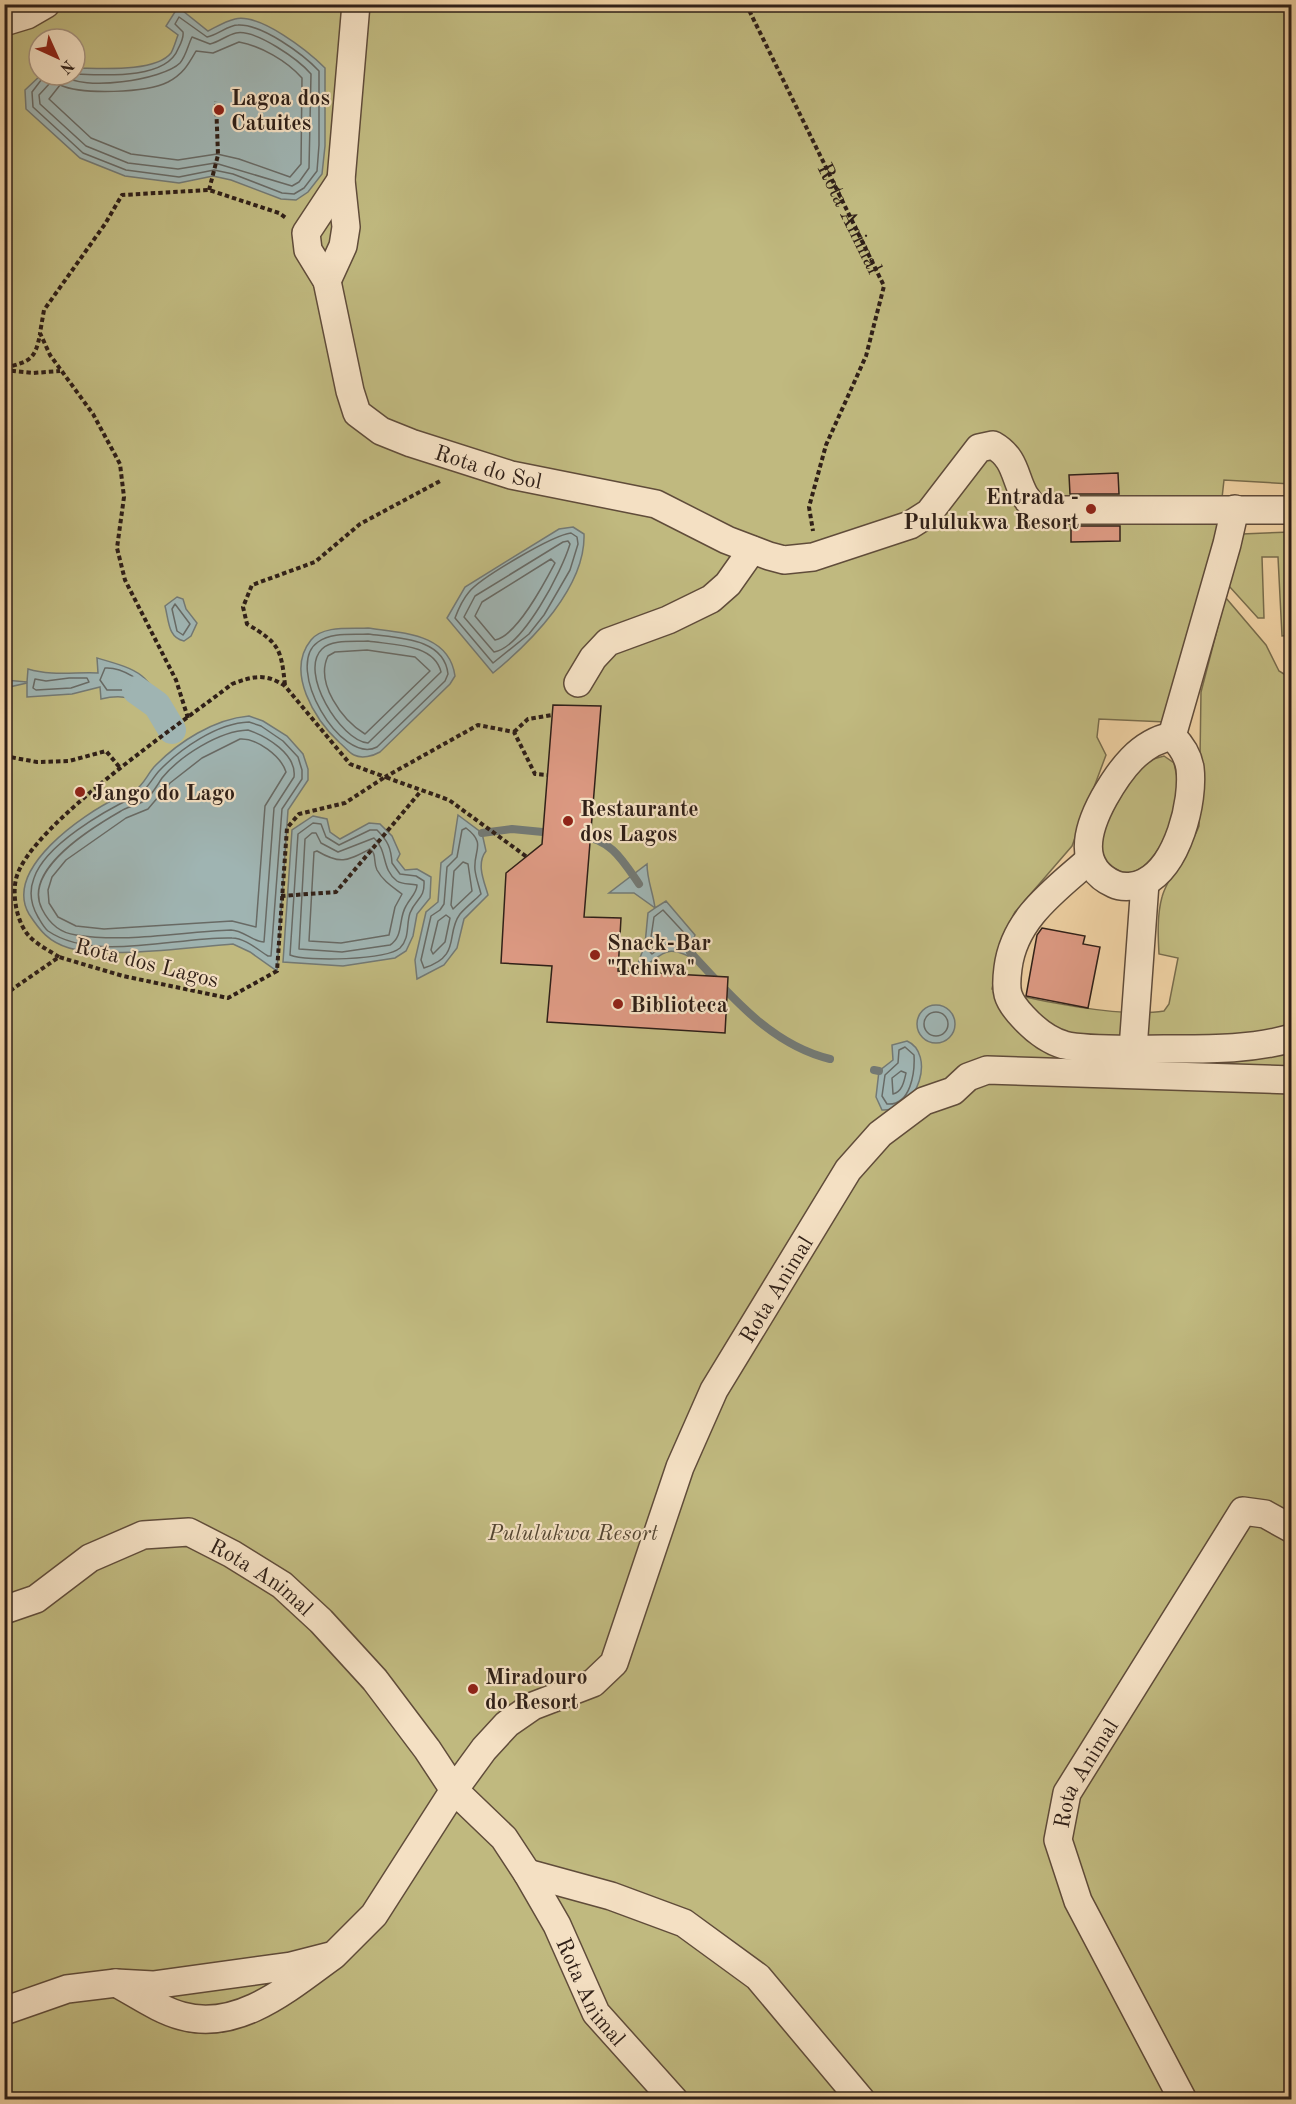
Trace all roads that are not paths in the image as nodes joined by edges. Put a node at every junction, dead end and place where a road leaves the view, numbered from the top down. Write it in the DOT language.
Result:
graph roads {
  1 [pos="46,4"];
  2 [pos="356,4"];
  3 [pos="4,22"];
  4 [pos="341,180"];
  5 [pos="327,281"];
  6 [pos="1234,509"];
  7 [pos="1292,510"];
  8 [pos="752,550"];
  9 [pos="578,683"];
  10 [pos="1172,736"];
  11 [pos="1088,861"];
  12 [pos="1145,883"];
  13 [pos="1292,1038"];
  14 [pos="1133,1049"];
  15 [pos="1292,1080"];
  16 [pos="1292,1529"];
  17 [pos="4,1610"];
  18 [pos="454,1790"];
  19 [pos="526,1873"];
  20 [pos="334,1955"];
  21 [pos="116,1983"];
  22 [pos="4,2011"];
  23 [pos="674,2100"];
  24 [pos="861,2100"];
  25 [pos="1183,2100"];
  1 -- 3 [label="street"];
  2 -- 4 [label="street"];
  4 -- 5 [label="street"];
  4 -- 5 [label="street, Rota do Sol"];
  5 -- 8 [label="street, Rota do Sol"];
  6 -- 7 [label="street"];
  6 -- 8 [label="street, Rota do Sol"];
  6 -- 10 [label="street"];
  8 -- 9 [label="street"];
  10 -- 11 [label="street"];
  10 -- 12 [label="street"];
  11 -- 12 [label="street"];
  11 -- 14 [label="street"];
  12 -- 14 [label="street"];
  13 -- 14 [label="street"];
  15 -- 18 [label="street, Rota Animal"];
  16 -- 25 [label="street, Rota Animal"];
  17 -- 18 [label="street, Rota Animal"];
  18 -- 19 [label="street, Rota Animal"];
  18 -- 20 [label="street, Rota Animal"];
  19 -- 23 [label="street, Rota Animal"];
  19 -- 24 [label="street"];
  20 -- 21 [label="street, Rota Animal"];
  20 -- 21 [label="street, Rota Animal"];
  21 -- 22 [label="street, Rota Animal"];
}
